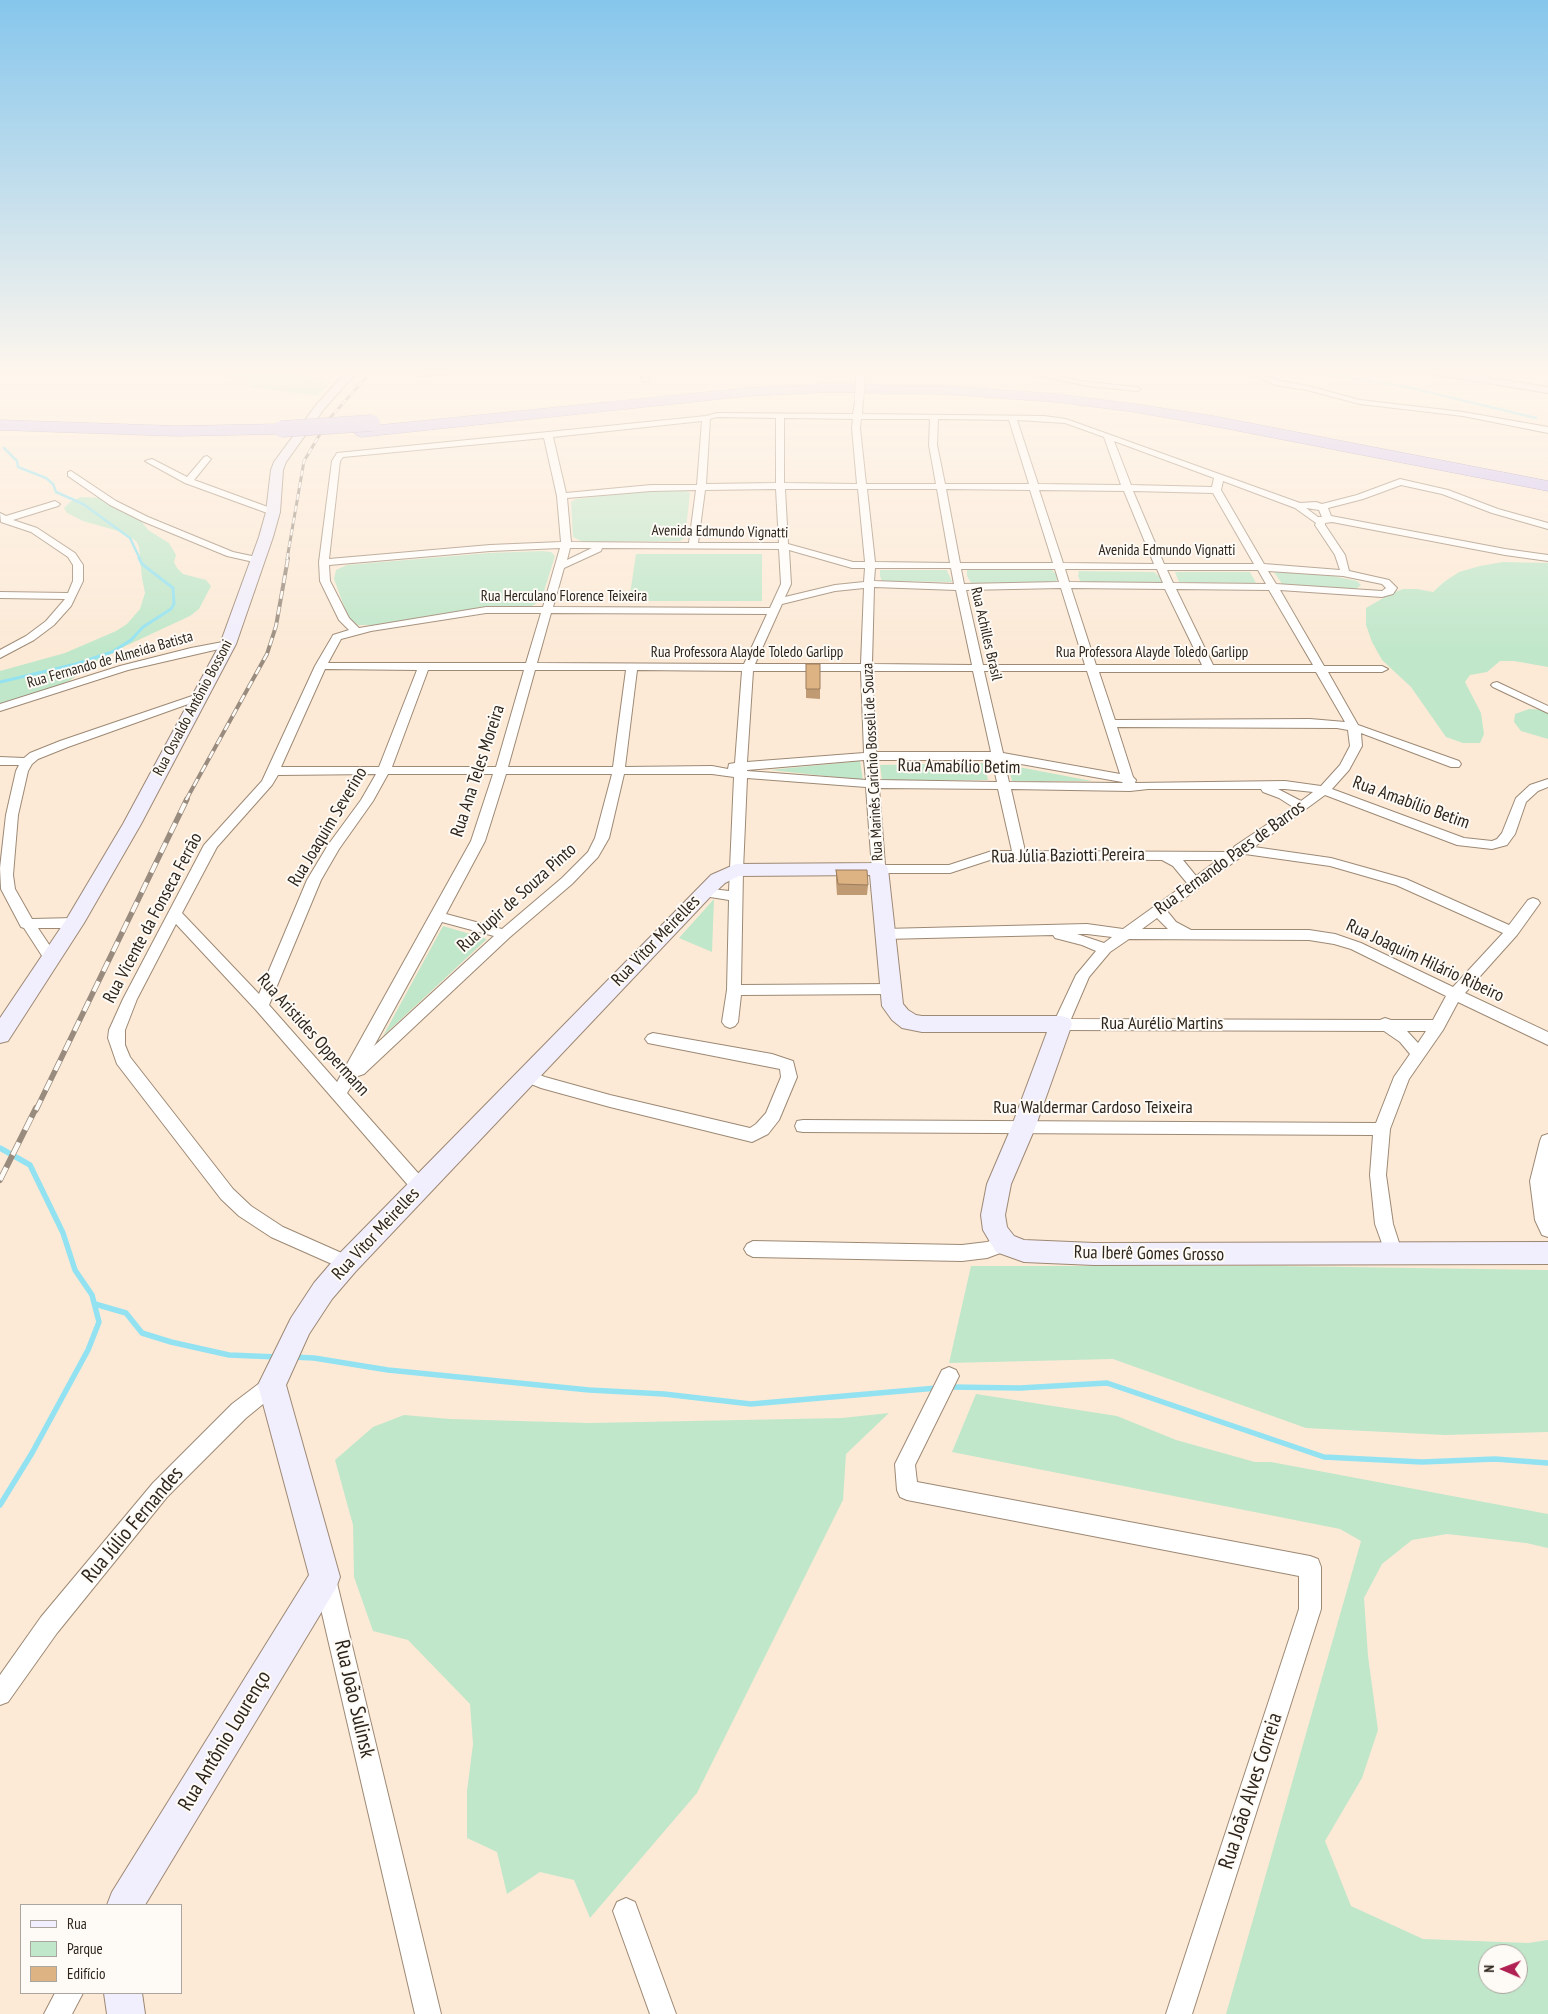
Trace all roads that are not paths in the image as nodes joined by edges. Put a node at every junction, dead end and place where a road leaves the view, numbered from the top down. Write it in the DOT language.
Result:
graph roads {
  1 [pos="157,465"];
  2 [pos="202,465"];
  3 [pos="279,465"];
  4 [pos="336,465"];
  5 [pos="555,465"];
  6 [pos="703,465"];
  7 [pos="780,465"];
  8 [pos="859,465"];
  9 [pos="937,465"];
  10 [pos="1027,465"];
  11 [pos="1119,465"];
  12 [pos="1186,465"];
  13 [pos="1439,465"];
  14 [pos="1481,465"];
  15 [pos="71,474"];
  16 [pos="1219,477"];
  17 [pos="1548,478"];
  18 [pos="188,481"];
  19 [pos="780,486"];
  20 [pos="861,486"];
  21 [pos="1548,486"];
  22 [pos="701,487"];
  23 [pos="942,487"];
  24 [pos="1034,487"];
  25 [pos="1127,488"];
  26 [pos="1216,490"];
  27 [pos="562,496"];
  28 [pos="245,503"];
  29 [pos="55,504"];
  30 [pos="273,505"];
  31 [pos="1299,506"];
  32 [pos="1322,507"];
  33 [pos="1,519"];
  34 [pos="1324,520"];
  35 [pos="1548,526"];
  36 [pos="566,545"];
  37 [pos="610,546"];
  38 [pos="693,546"];
  39 [pos="783,546"];
  40 [pos="1548,558"];
  41 [pos="258,560"];
  42 [pos="324,562"];
  43 [pos="958,565"];
  44 [pos="560,566"];
  45 [pos="870,566"];
  46 [pos="1059,566"];
  47 [pos="1161,566"];
  48 [pos="1260,567"];
  49 [pos="1343,573"];
  50 [pos="870,584"];
  51 [pos="1065,585"];
  52 [pos="1169,586"];
  53 [pos="960,587"];
  54 [pos="1273,587"];
  55 [pos="0,595"];
  56 [pos="72,596"];
  57 [pos="776,607"];
  58 [pos="548,611"];
  59 [pos="356,630"];
  60 [pos="228,644"];
  61 [pos="0,655"];
  62 [pos="321,666"];
  63 [pos="424,666"];
  64 [pos="529,667"];
  65 [pos="748,667"];
  66 [pos="866,667"];
  67 [pos="979,667"];
  68 [pos="1208,667"];
  69 [pos="632,668"];
  70 [pos="1092,668"];
  71 [pos="1320,668"];
  72 [pos="1382,669"];
  73 [pos="1497,685"];
  74 [pos="201,696"];
  75 [pos="0,708"];
  76 [pos="160,710"];
  77 [pos="1548,710"];
  78 [pos="190,716"];
  79 [pos="1111,724"];
  80 [pos="1354,727"];
  81 [pos="870,756"];
  82 [pos="998,756"];
  83 [pos="0,761"];
  84 [pos="27,762"];
  85 [pos="1455,764"];
  86 [pos="502,769"];
  87 [pos="619,769"];
  88 [pos="741,770"];
  89 [pos="274,771"];
  90 [pos="384,771"];
  91 [pos="1548,783"];
  92 [pos="873,784"];
  93 [pos="1129,784"];
  94 [pos="1004,785"];
  95 [pos="1258,786"];
  96 [pos="1324,790"];
  97 [pos="1301,806"];
  98 [pos="1261,834"];
  99 [pos="1235,853"];
  100 [pos="1019,854"];
  101 [pos="1162,855"];
  102 [pos="1293,857"];
  103 [pos="736,870"];
  104 [pos="879,870"];
  105 [pos="1194,884"];
  106 [pos="704,892"];
  107 [pos="736,897"];
  108 [pos="1533,903"];
  109 [pos="1158,910"];
  110 [pos="174,913"];
  111 [pos="438,916"];
  112 [pos="74,923"];
  113 [pos="26,924"];
  114 [pos="1044,931"];
  115 [pos="1512,932"];
  116 [pos="505,934"];
  117 [pos="884,934"];
  118 [pos="1125,934"];
  119 [pos="1192,935"];
  120 [pos="1105,949"];
  121 [pos="50,958"];
  122 [pos="734,990"];
  123 [pos="1455,994"];
  124 [pos="891,997"];
  125 [pos="261,1006"];
  126 [pos="730,1022"];
  127 [pos="1061,1024"];
  128 [pos="1385,1024"];
  129 [pos="1438,1026"];
  130 [pos="0,1035"];
  131 [pos="653,1039"];
  132 [pos="1548,1039"];
  133 [pos="1419,1054"];
  134 [pos="527,1076"];
  135 [pos="348,1079"];
  136 [pos="338,1092"];
  137 [pos="803,1126"];
  138 [pos="1023,1128"];
  139 [pos="1382,1129"];
  140 [pos="1548,1141"];
  141 [pos="420,1187"];
  142 [pos="1548,1230"];
  143 [pos="1005,1244"];
  144 [pos="753,1249"];
  145 [pos="1548,1253"];
  146 [pos="1394,1255"];
  147 [pos="347,1263"];
  148 [pos="949,1376"];
  149 [pos="276,1377"];
  150 [pos="325,1577"];
  151 [pos="0,1694"];
  152 [pos="126,1904"];
  153 [pos="626,1911"];
  154 [pos="69,1994"];
  155 [pos="123,1994"];
  156 [pos="56,2014"];
  157 [pos="126,2014"];
  158 [pos="428,2014"];
  159 [pos="663,2014"];
  160 [pos="1179,2014"];
  1 -- 18 [label="street"];
  2 -- 18 [label="street"];
  3 -- 30 [label="street, Rua Osvaldo Antônio Bossoni"];
  4 -- 42 [label="street"];
  5 -- 27 [label="street, Rua Ana Teles Moreira"];
  6 -- 22 [label="street"];
  7 -- 19 [label="street"];
  8 -- 20 [label="street, Rua Marinês Carichio Bosseli de Souza"];
  9 -- 23 [label="street, Rua Achilles Brasil"];
  10 -- 24 [label="street"];
  11 -- 25 [label="street"];
  12 -- 16 [label="street"];
  13 -- 21 [label="highway"];
  14 -- 17 [label="highway"];
  15 -- 41 [label="street"];
  16 -- 26 [label="street"];
  16 -- 31 [label="street"];
  18 -- 28 [label="street"];
  19 -- 20 [label="street"];
  19 -- 22 [label="street"];
  19 -- 39 [label="street"];
  20 -- 23 [label="street"];
  20 -- 45 [label="street, Rua Marinês Carichio Bosseli de Souza"];
  22 -- 27 [label="street"];
  22 -- 38 [label="street"];
  23 -- 24 [label="street"];
  23 -- 43 [label="street, Rua Achilles Brasil"];
  24 -- 25 [label="street"];
  24 -- 46 [label="street"];
  25 -- 26 [label="street"];
  25 -- 47 [label="street"];
  26 -- 48 [label="street"];
  27 -- 36 [label="street, Rua Ana Teles Moreira"];
  28 -- 30 [label="street"];
  28 -- 30 [label="street"];
  29 -- 33 [label="street"];
  30 -- 41 [label="street, Rua Osvaldo Antônio Bossoni"];
  31 -- 32 [label="street"];
  31 -- 34 [label="street"];
  32 -- 34 [label="street"];
  32 -- 35 [label="street"];
  33 -- 56 [label="street"];
  34 -- 40 [label="street"];
  34 -- 49 [label="street"];
  36 -- 37 [label="street, Avenida Edmundo Vignatti"];
  36 -- 42 [label="street, Avenida Edmundo Vignatti"];
  36 -- 44 [label="street, Rua Ana Teles Moreira"];
  37 -- 38 [label="street, Avenida Edmundo Vignatti"];
  37 -- 44 [label="street"];
  38 -- 39 [label="street, Avenida Edmundo Vignatti"];
  39 -- 45 [label="street, Avenida Edmundo Vignatti"];
  39 -- 57 [label="street"];
  41 -- 60 [label="street, Rua Osvaldo Antônio Bossoni"];
  42 -- 59 [label="street"];
  43 -- 45 [label="street, Avenida Edmundo Vignatti"];
  43 -- 46 [label="street, Avenida Edmundo Vignatti"];
  43 -- 53 [label="street, Rua Achilles Brasil"];
  44 -- 58 [label="street, Rua Ana Teles Moreira"];
  45 -- 50 [label="street, Rua Marinês Carichio Bosseli de Souza"];
  46 -- 47 [label="street, Avenida Edmundo Vignatti"];
  46 -- 51 [label="street"];
  47 -- 48 [label="street, Avenida Edmundo Vignatti"];
  47 -- 52 [label="street"];
  48 -- 49 [label="street, Avenida Edmundo Vignatti"];
  48 -- 54 [label="street"];
  49 -- 54 [label="street, Avenida Edmundo Vignatti"];
  50 -- 53 [label="street, Avenida Edmundo Vignatti"];
  50 -- 57 [label="street, Avenida Edmundo Vignatti"];
  50 -- 66 [label="street, Rua Marinês Carichio Bosseli de Souza"];
  51 -- 52 [label="street, Avenida Edmundo Vignatti"];
  51 -- 53 [label="street, Avenida Edmundo Vignatti"];
  51 -- 70 [label="street"];
  52 -- 54 [label="street, Avenida Edmundo Vignatti"];
  52 -- 68 [label="street"];
  53 -- 67 [label="street, Rua Achilles Brasil"];
  54 -- 71 [label="street"];
  55 -- 56 [label="street"];
  56 -- 61 [label="street"];
  57 -- 58 [label="street, Rua Herculano Florence Teixeira"];
  57 -- 65 [label="street"];
  58 -- 59 [label="street, Rua Herculano Florence Teixeira"];
  58 -- 64 [label="street, Rua Ana Teles Moreira"];
  59 -- 62 [label="street, Rua Vicente da Fonseca Ferrão"];
  60 -- 74 [label="street, Rua Osvaldo Antônio Bossoni"];
  60 -- 75 [label="street, Rua Fernando de Almeida Batista"];
  62 -- 63 [label="street, Rua Professora Alayde Toledo Garlipp"];
  62 -- 89 [label="street, Rua Vicente da Fonseca Ferrão"];
  63 -- 64 [label="street, Rua Professora Alayde Toledo Garlipp"];
  63 -- 90 [label="street, Rua Joaquim Severino"];
  64 -- 69 [label="street, Rua Professora Alayde Toledo Garlipp"];
  64 -- 86 [label="street, Rua Ana Teles Moreira"];
  65 -- 66 [label="street, Rua Professora Alayde Toledo Garlipp"];
  65 -- 69 [label="street, Rua Professora Alayde Toledo Garlipp"];
  65 -- 88 [label="street"];
  66 -- 67 [label="street, Rua Professora Alayde Toledo Garlipp"];
  66 -- 81 [label="street, Rua Marinês Carichio Bosseli de Souza"];
  67 -- 70 [label="street, Rua Professora Alayde Toledo Garlipp"];
  67 -- 82 [label="street, Rua Achilles Brasil"];
  68 -- 70 [label="street, Rua Professora Alayde Toledo Garlipp"];
  68 -- 71 [label="street, Rua Professora Alayde Toledo Garlipp"];
  69 -- 87 [label="street, Rua Jupir de Souza Pinto"];
  70 -- 79 [label="street"];
  71 -- 72 [label="street, Rua Professora Alayde Toledo Garlipp"];
  71 -- 80 [label="street"];
  73 -- 77 [label="street"];
  74 -- 76 [label="street"];
  74 -- 78 [label="street, Rua Osvaldo Antônio Bossoni"];
  76 -- 78 [label="street"];
  76 -- 84 [label="street"];
  78 -- 112 [label="street, Rua Osvaldo Antônio Bossoni"];
  79 -- 80 [label="street"];
  79 -- 93 [label="street"];
  80 -- 85 [label="street"];
  80 -- 96 [label="street, Rua Fernando Paes de Barros"];
  81 -- 82 [label="street"];
  81 -- 88 [label="street"];
  81 -- 92 [label="street, Rua Marinês Carichio Bosseli de Souza"];
  82 -- 93 [label="street"];
  82 -- 94 [label="street, Rua Achilles Brasil"];
  83 -- 84 [label="street"];
  84 -- 113 [label="street"];
  86 -- 87 [label="street"];
  86 -- 90 [label="street"];
  86 -- 111 [label="street, Rua Ana Teles Moreira"];
  87 -- 88 [label="street"];
  87 -- 116 [label="street, Rua Jupir de Souza Pinto"];
  88 -- 92 [label="street, Rua Amabílio Betim"];
  88 -- 103 [label="street"];
  89 -- 90 [label="street"];
  89 -- 110 [label="street, Rua Vicente da Fonseca Ferrão"];
  90 -- 125 [label="street, Rua Joaquim Severino"];
  91 -- 96 [label="street, Rua Amabílio Betim"];
  92 -- 94 [label="street, Rua Amabílio Betim"];
  92 -- 104 [label="street, Rua Marinês Carichio Bosseli de Souza"];
  93 -- 94 [label="street, Rua Amabílio Betim"];
  93 -- 95 [label="street, Rua Amabílio Betim"];
  94 -- 100 [label="street, Rua Achilles Brasil"];
  95 -- 96 [label="street, Rua Amabílio Betim"];
  95 -- 97 [label="street, Rua Amabílio Betim"];
  96 -- 97 [label="street, Rua Fernando Paes de Barros"];
  97 -- 98 [label="street, Rua Fernando Paes de Barros"];
  98 -- 99 [label="street, Rua Fernando Paes de Barros"];
  98 -- 102 [label="street, Rua Júlia Baziotti Pereira"];
  99 -- 101 [label="street, Rua Júlia Baziotti Pereira"];
  99 -- 102 [label="street, Rua Júlia Baziotti Pereira"];
  99 -- 105 [label="street, Rua Fernando Paes de Barros"];
  100 -- 101 [label="street, Rua Júlia Baziotti Pereira"];
  100 -- 104 [label="street, Rua Júlia Baziotti Pereira"];
  101 -- 105 [label="street, Rua Júlia Baziotti Pereira"];
  102 -- 115 [label="street, Rua Júlia Baziotti Pereira"];
  103 -- 104 [label="street, Rua Júlia Baziotti Pereira"];
  103 -- 106 [label="street, Rua Vitor Meirelles"];
  103 -- 107 [label="street"];
  104 -- 117 [label="street, Rua Marinês Carichio Bosseli de Souza"];
  105 -- 109 [label="street, Rua Fernando Paes de Barros"];
  106 -- 107 [label="street"];
  106 -- 134 [label="street, Rua Vitor Meirelles"];
  107 -- 122 [label="street"];
  108 -- 115 [label="street"];
  109 -- 118 [label="street, Rua Fernando Paes de Barros"];
  109 -- 119 [label="street, Rua Joaquim Hilário Ribeiro"];
  110 -- 125 [label="street, Rua Aristides Oppermann"];
  110 -- 147 [label="street, Rua Vicente da Fonseca Ferrão"];
  111 -- 116 [label="street"];
  111 -- 135 [label="street, Rua Ana Teles Moreira"];
  112 -- 113 [label="street"];
  112 -- 121 [label="street, Rua Osvaldo Antônio Bossoni"];
  113 -- 121 [label="street"];
  114 -- 117 [label="street, Rua Joaquim Hilário Ribeiro"];
  114 -- 118 [label="street, Rua Joaquim Hilário Ribeiro"];
  114 -- 120 [label="street, Rua Joaquim Hilário Ribeiro"];
  115 -- 123 [label="street"];
  116 -- 135 [label="street, Rua Jupir de Souza Pinto"];
  117 -- 124 [label="street, Rua Marinês Carichio Bosseli de Souza"];
  118 -- 119 [label="street, Rua Joaquim Hilário Ribeiro"];
  118 -- 120 [label="street, Rua Fernando Paes de Barros"];
  119 -- 123 [label="street, Rua Joaquim Hilário Ribeiro"];
  120 -- 127 [label="street, Rua Fernando Paes de Barros"];
  121 -- 130 [label="street, Rua Osvaldo Antônio Bossoni"];
  122 -- 124 [label="street"];
  122 -- 126 [label="street"];
  123 -- 129 [label="street"];
  123 -- 132 [label="street, Rua Joaquim Hilário Ribeiro"];
  124 -- 127 [label="street, Rua Aurélio Martins"];
  125 -- 136 [label="street, Rua Aristides Oppermann"];
  127 -- 128 [label="street, Rua Aurélio Martins"];
  127 -- 138 [label="street, Rua Fernando Paes de Barros"];
  128 -- 129 [label="street, Rua Aurélio Martins"];
  128 -- 133 [label="street"];
  129 -- 133 [label="street"];
  131 -- 134 [label="street"];
  133 -- 139 [label="street"];
  134 -- 141 [label="street, Rua Vitor Meirelles"];
  135 -- 136 [label="street, Rua Ana Teles Moreira"];
  136 -- 141 [label="street, Rua Aristides Oppermann"];
  137 -- 138 [label="street, Rua Waldermar Cardoso Teixeira"];
  138 -- 139 [label="street, Rua Waldermar Cardoso Teixeira"];
  138 -- 143 [label="street, Rua Fernando Paes de Barros"];
  139 -- 146 [label="street"];
  140 -- 142 [label="street"];
  141 -- 147 [label="street, Rua Vitor Meirelles"];
  143 -- 144 [label="street"];
  143 -- 146 [label="street, Rua Iberê Gomes Grosso"];
  145 -- 146 [label="street, Rua Iberê Gomes Grosso"];
  147 -- 149 [label="street, Rua Vitor Meirelles"];
  148 -- 160 [label="street, Rua João Alves Correia"];
  149 -- 150 [label="street, Rua João Sulinsk"];
  149 -- 151 [label="street, Rua Júlio Fernandes"];
  150 -- 152 [label="street, Rua Antônio Lourenço"];
  150 -- 158 [label="street, Rua João Sulinsk"];
  153 -- 159 [label="street"];
  154 -- 156 [label="street"];
  155 -- 157 [label="street"];
}
